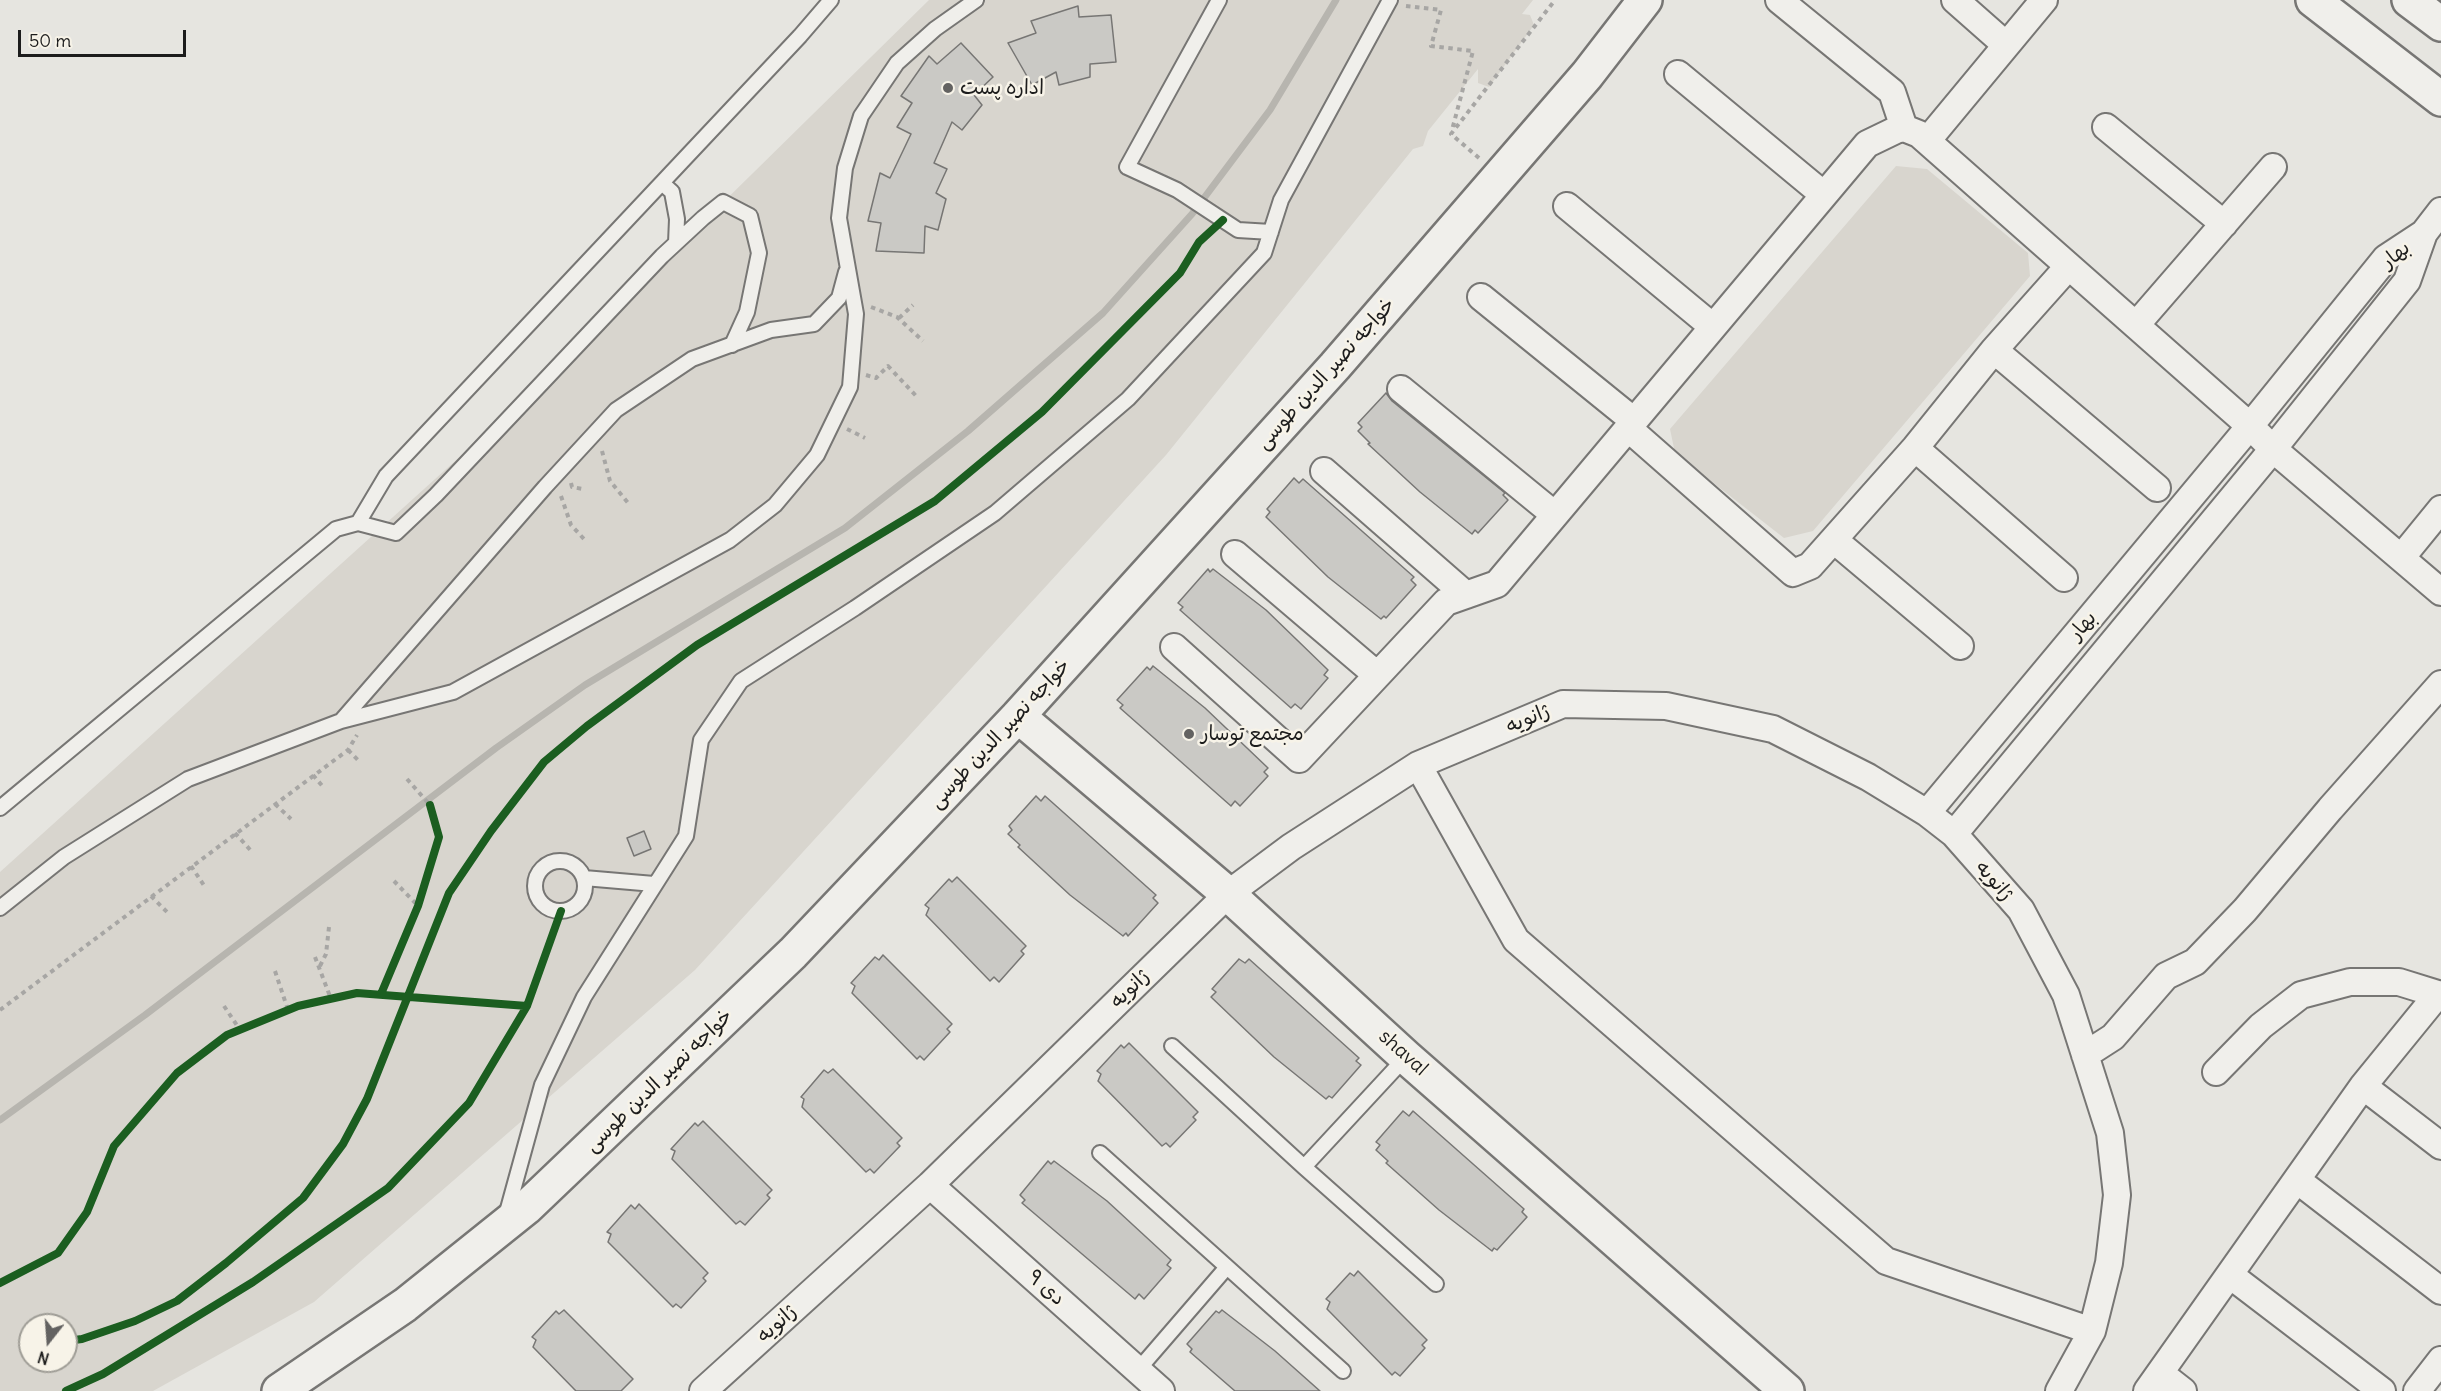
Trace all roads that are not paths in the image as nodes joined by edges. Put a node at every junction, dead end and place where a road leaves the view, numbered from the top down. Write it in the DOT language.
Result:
graph roads {
  1 [pos="831,0"];
  2 [pos="976,0"];
  3 [pos="1219,0"];
  4 [pos="1645,0"];
  5 [pos="1779,0"];
  6 [pos="1955,0"];
  7 [pos="2044,0"];
  8 [pos="2313,0"];
  9 [pos="2409,0"];
  10 [pos="1389,2"];
  11 [pos="2441,24"];
  12 [pos="2006,45"];
  13 [pos="1677,74"];
  14 [pos="2441,99"];
  15 [pos="2106,127"];
  16 [pos="1904,128"];
  17 [pos="1927,141"];
  18 [pos="2273,167"];
  19 [pos="662,183"];
  20 [pos="1824,195"];
  21 [pos="1567,206"];
  22 [pos="2441,211"];
  23 [pos="2224,224"];
  24 [pos="1270,232"];
  25 [pos="2424,233"];
  26 [pos="676,243"];
  27 [pos="848,267"];
  28 [pos="2068,267"];
  29 [pos="1481,297"];
  30 [pos="2136,325"];
  31 [pos="1713,327"];
  32 [pos="732,345"];
  33 [pos="1994,350"];
  34 [pos="1401,389"];
  35 [pos="1631,424"];
  36 [pos="2250,426"];
  37 [pos="1915,448"];
  38 [pos="2273,449"];
  39 [pos="1324,471"];
  40 [pos="2157,488"];
  41 [pos="2441,510"];
  42 [pos="1555,515"];
  43 [pos="358,523"];
  44 [pos="1834,540"];
  45 [pos="1235,554"];
  46 [pos="2401,558"];
  47 [pos="2064,578"];
  48 [pos="2441,592"];
  49 [pos="1466,595"];
  50 [pos="1174,646"];
  51 [pos="1960,646"];
  52 [pos="1377,675"];
  53 [pos="2441,684"];
  54 [pos="1018,716"];
  55 [pos="341,721"];
  56 [pos="1418,765"];
  57 [pos="0,808"];
  58 [pos="1928,813"];
  59 [pos="1954,834"];
  60 [pos="584,878"];
  61 [pos="654,884"];
  62 [pos="1228,894"];
  63 [pos="0,908"];
  64 [pos="2439,994"];
  65 [pos="1172,1046"];
  66 [pos="2085,1055"];
  67 [pos="1406,1057"];
  68 [pos="2216,1072"];
  69 [pos="2363,1086"];
  70 [pos="2441,1146"];
  71 [pos="1100,1153"];
  72 [pos="1304,1167"];
  73 [pos="2297,1180"];
  74 [pos="930,1185"];
  75 [pos="503,1227"];
  76 [pos="1227,1267"];
  77 [pos="2230,1275"];
  78 [pos="1436,1284"];
  79 [pos="2441,1291"];
  80 [pos="2092,1331"];
  81 [pos="2441,1360"];
  82 [pos="1138,1370"];
  83 [pos="1343,1371"];
  84 [pos="2153,1382"];
  85 [pos="1773,1386"];
  86 [pos="279,1391"];
  87 [pos="703,1391"];
  88 [pos="1161,1391"];
  89 [pos="2059,1391"];
  90 [pos="2183,1391"];
  91 [pos="2382,1391"];
  92 [pos="2417,1391"];
  1 -- 19 [label="lane"];
  2 -- 27 [label="lane"];
  3 -- 24 [label="lane"];
  4 -- 54 [label="street, خواجه نصیر الدین طوسی"];
  5 -- 16 [label="street"];
  6 -- 12 [label="street"];
  7 -- 12 [label="street"];
  8 -- 14 [label="street"];
  9 -- 11 [label="street"];
  10 -- 24 [label="lane"];
  12 -- 17 [label="street"];
  13 -- 20 [label="street"];
  15 -- 23 [label="street"];
  16 -- 17 [label="street"];
  16 -- 20 [label="street"];
  17 -- 28 [label="street"];
  18 -- 23 [label="street"];
  19 -- 26 [label="lane"];
  19 -- 43 [label="lane"];
  20 -- 31 [label="street"];
  21 -- 31 [label="street"];
  22 -- 25 [label="street"];
  23 -- 30 [label="street"];
  24 -- 61 [label="lane"];
  25 -- 36 [label="street, بهار"];
  25 -- 38 [label="street, بهار"];
  26 -- 32 [label="lane"];
  26 -- 43 [label="lane"];
  27 -- 32 [label="lane"];
  27 -- 55 [label="lane"];
  28 -- 30 [label="street"];
  28 -- 33 [label="street"];
  29 -- 35 [label="street"];
  30 -- 36 [label="street"];
  31 -- 35 [label="street"];
  32 -- 55 [label="lane"];
  33 -- 37 [label="street"];
  33 -- 40 [label="street"];
  34 -- 42 [label="street"];
  35 -- 42 [label="street"];
  35 -- 44 [label="street"];
  36 -- 38 [label="street"];
  36 -- 58 [label="street, بهار"];
  37 -- 44 [label="street"];
  37 -- 47 [label="street"];
  38 -- 46 [label="street"];
  38 -- 59 [label="street, بهار"];
  39 -- 49 [label="street"];
  41 -- 46 [label="street"];
  42 -- 49 [label="street"];
  43 -- 57 [label="lane"];
  44 -- 51 [label="street"];
  45 -- 52 [label="street"];
  46 -- 48 [label="street"];
  49 -- 52 [label="street"];
  50 -- 52 [label="street"];
  53 -- 66 [label="street"];
  54 -- 62 [label="street, shaval"];
  54 -- 75 [label="street, خواجه نصیر الدین طوسی"];
  55 -- 63 [label="lane"];
  56 -- 58 [label="street, ژانویه"];
  56 -- 62 [label="street, ژانویه"];
  56 -- 80 [label="street"];
  58 -- 59 [label="street, ژانویه"];
  59 -- 66 [label="street, ژانویه"];
  60 -- 61 [label="lane"];
  61 -- 75 [label="lane"];
  62 -- 67 [label="street, shaval"];
  62 -- 74 [label="street, ژانویه"];
  64 -- 68 [label="street"];
  64 -- 69 [label="street"];
  65 -- 72 [label="lane"];
  66 -- 80 [label="street, ژانویه"];
  67 -- 72 [label="lane"];
  67 -- 85 [label="street, shaval"];
  69 -- 70 [label="street"];
  69 -- 73 [label="street"];
  71 -- 76 [label="lane"];
  72 -- 78 [label="lane"];
  73 -- 77 [label="street"];
  73 -- 79 [label="street"];
  74 -- 82 [label="street, ۹ دی"];
  74 -- 87 [label="street, ژانویه"];
  75 -- 86 [label="street, خواجه نصیر الدین طوسی"];
  76 -- 82 [label="lane"];
  76 -- 83 [label="lane"];
  77 -- 84 [label="street"];
  77 -- 91 [label="street"];
  80 -- 89 [label="street, ژانویه"];
  81 -- 92 [label="street"];
  82 -- 88 [label="street, ۹ دی"];
  84 -- 90 [label="street"];
}
